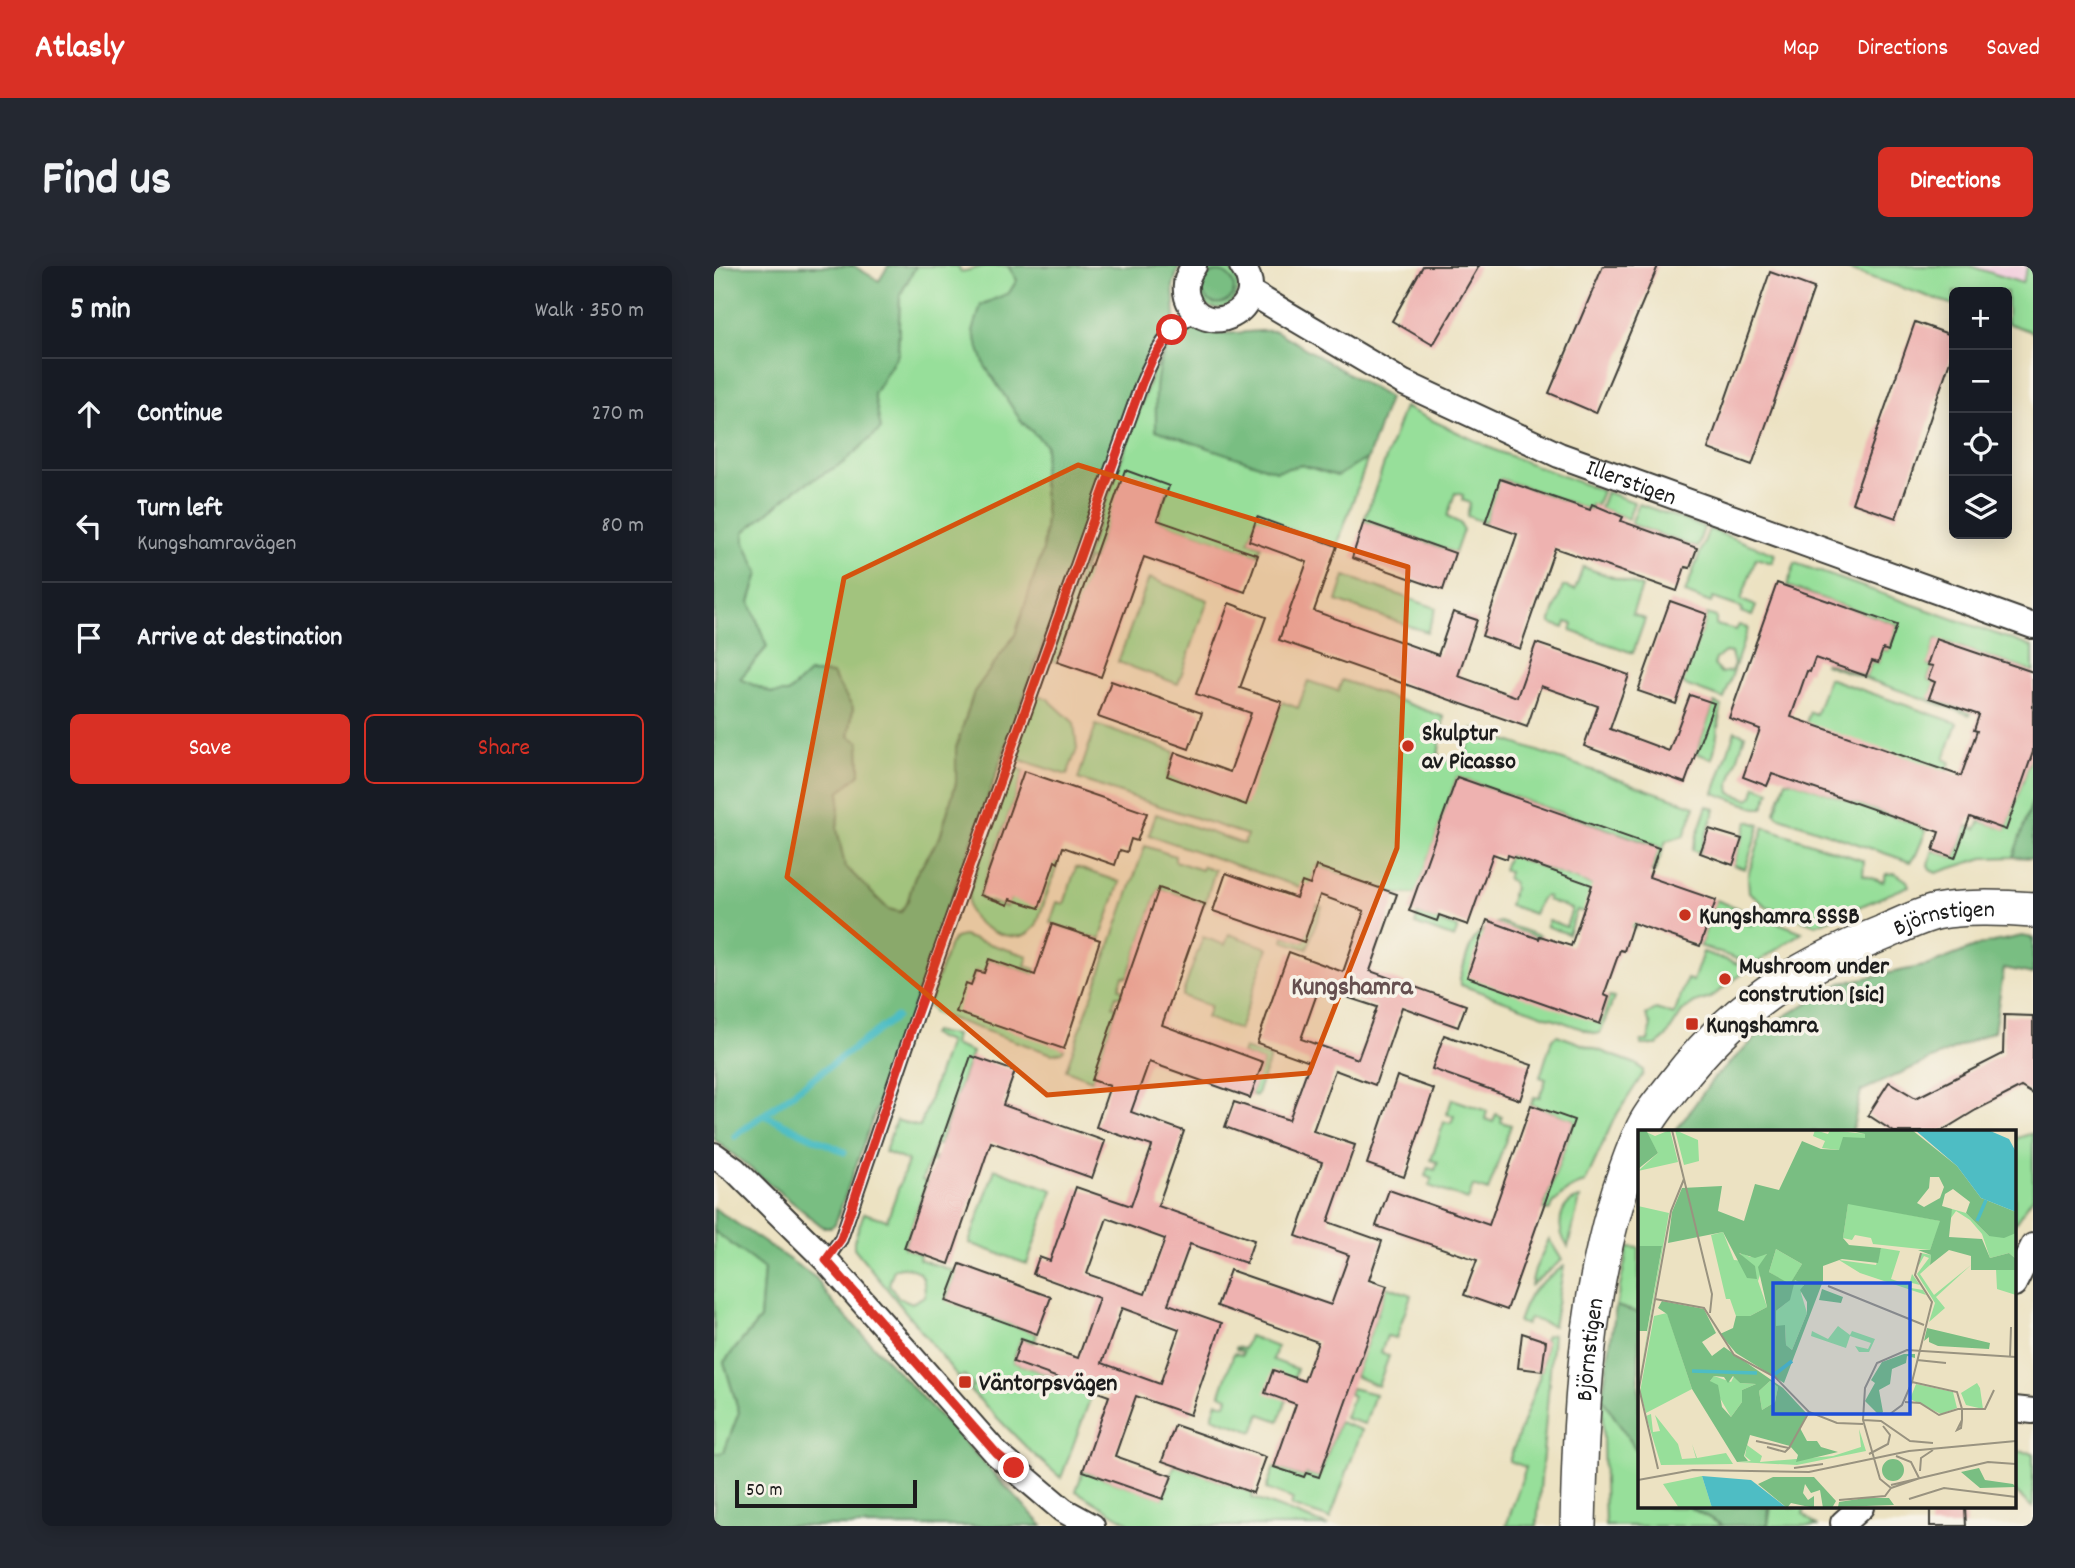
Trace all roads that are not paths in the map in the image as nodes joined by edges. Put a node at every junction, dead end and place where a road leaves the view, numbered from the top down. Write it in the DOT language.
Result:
graph roads {
  1 [pos="1194,266"];
  2 [pos="1242,266"];
  3 [pos="1250,292"];
  4 [pos="1199,313"];
  5 [pos="2033,626"];
  6 [pos="2033,910"];
  7 [pos="1643,1130"];
  8 [pos="1638,1140"];
  9 [pos="714,1155"];
  10 [pos="2033,1246"];
  11 [pos="826,1260"];
  12 [pos="2016,1280"];
  13 [pos="1059,1518"];
  14 [pos="1092,1526"];
  15 [pos="1578,1526"];
  1 -- 4 [label="street"];
  2 -- 3 [label="street"];
  3 -- 4 [label="street"];
  3 -- 5 [label="street, Illerstigen"];
  4 -- 11 [label="lane"];
  6 -- 7 [label="street, Björnstigen"];
  8 -- 15 [label="street, Björnstigen"];
  9 -- 11 [label="street"];
  10 -- 12 [label="street"];
  11 -- 13 [label="street"];
  13 -- 14 [label="street"];
}
